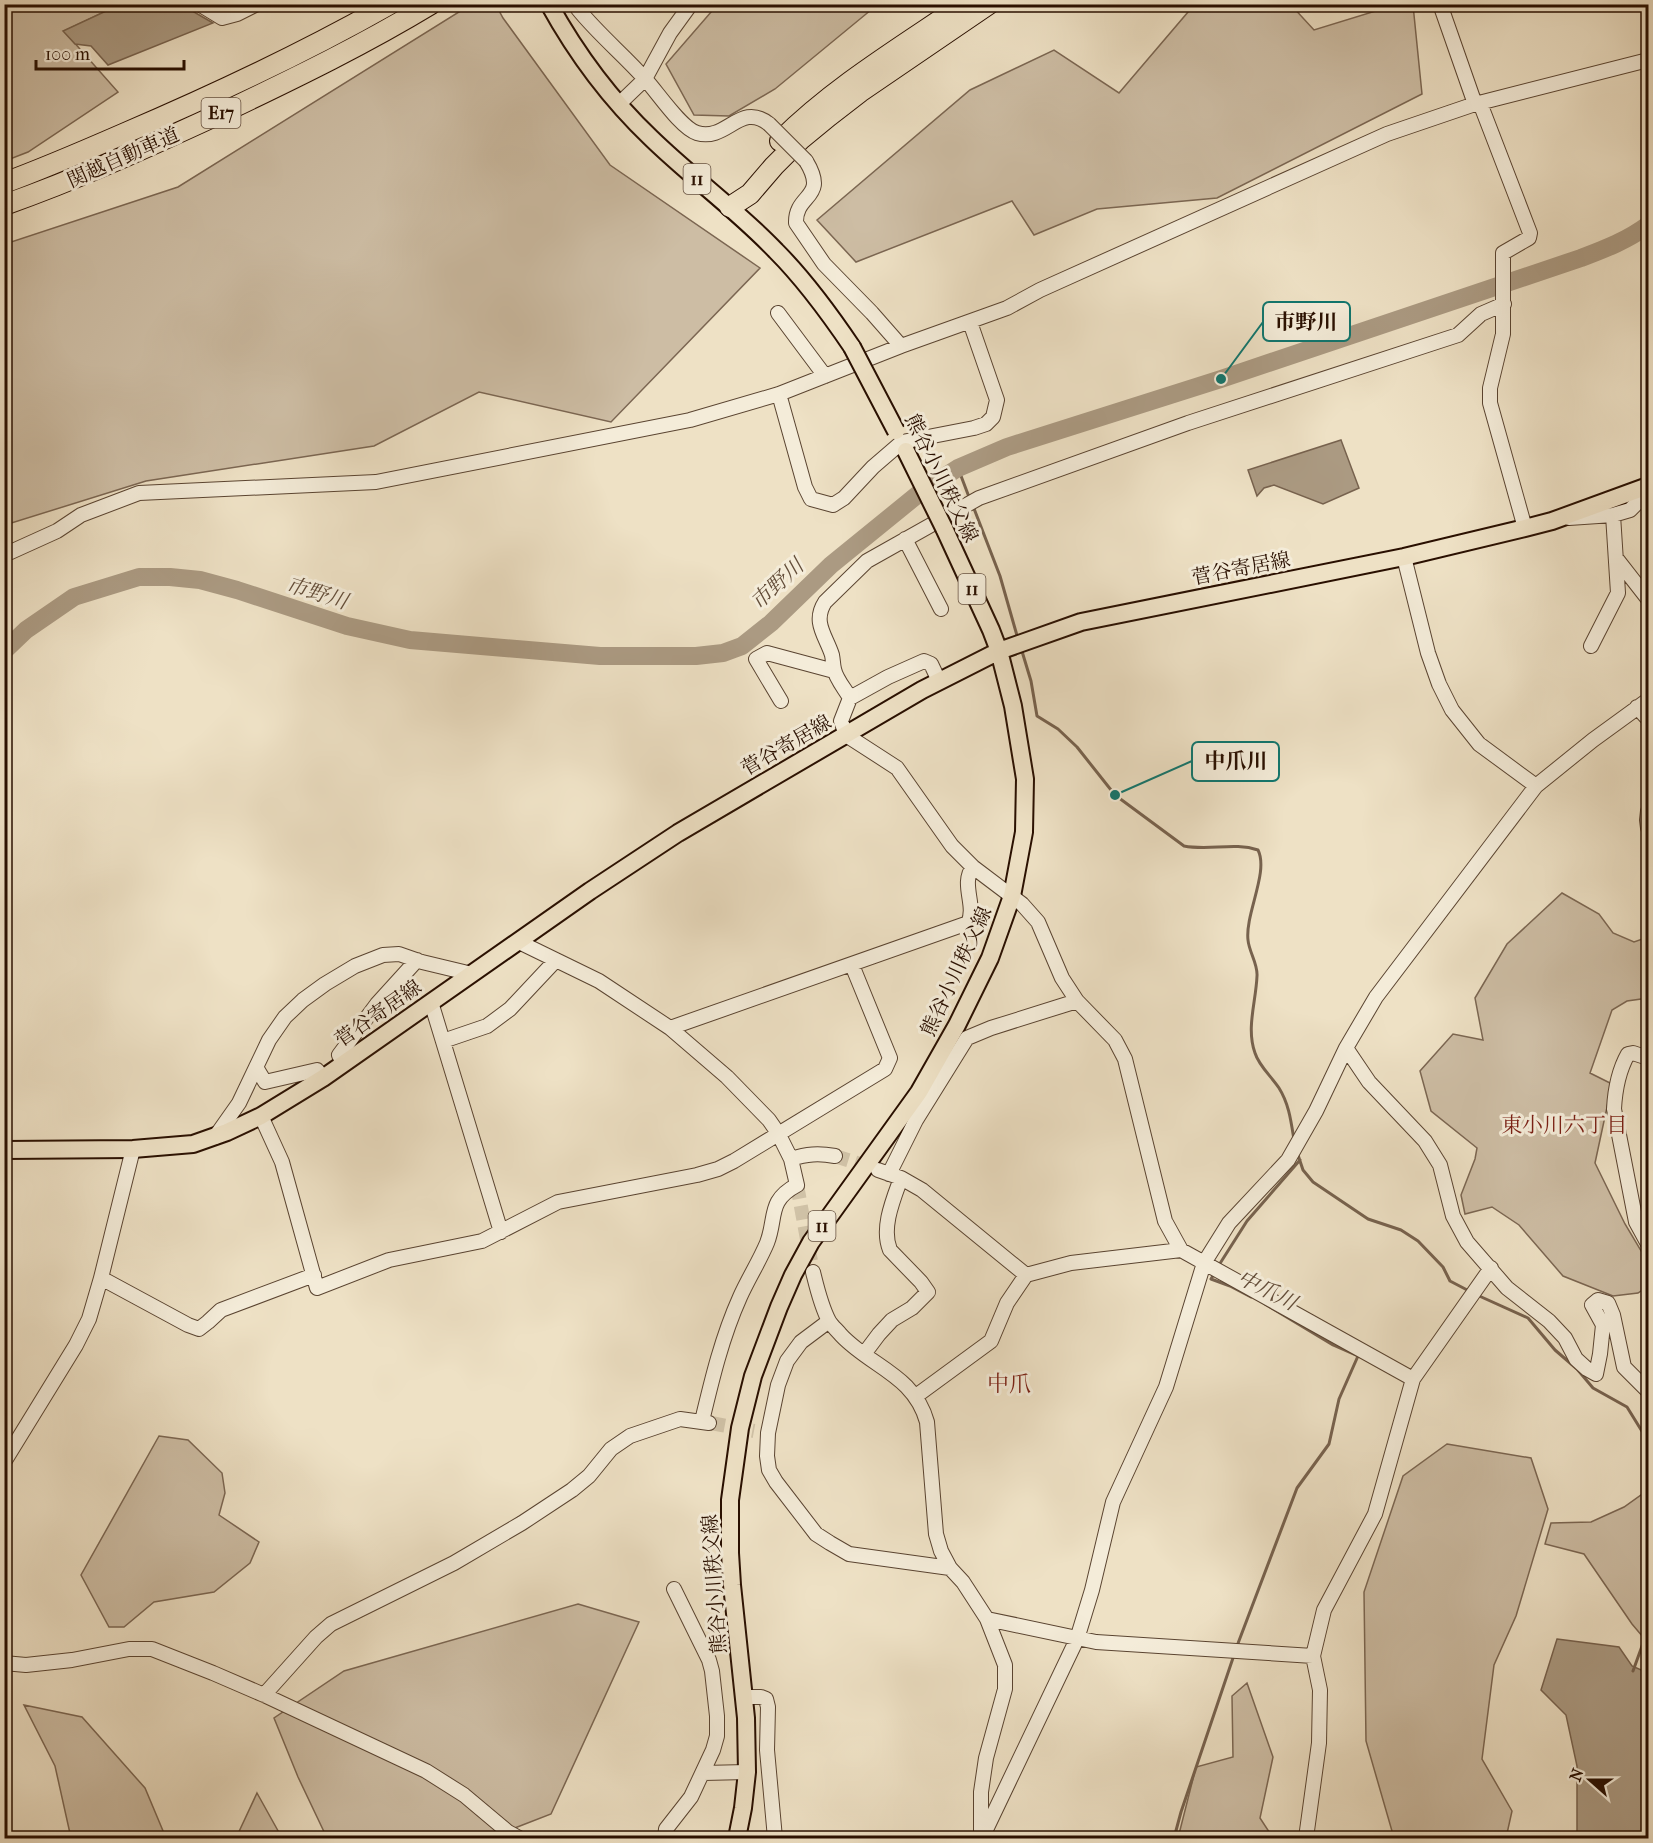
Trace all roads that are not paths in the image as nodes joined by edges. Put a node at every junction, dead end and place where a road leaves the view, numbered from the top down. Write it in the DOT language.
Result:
graph roads {
  1 [pos="199,4"];
  2 [pos="257,4"];
  3 [pos="390,4"];
  4 [pos="431,4"];
  5 [pos="549,4"];
  6 [pos="576,4"];
  7 [pos="691,4"];
  8 [pos="964,4"];
  9 [pos="989,4"];
  10 [pos="1440,4"];
  11 [pos="1648,60"];
  12 [pos="645,79"];
  13 [pos="1477,103"];
  14 [pos="618,104"];
  15 [pos="4,183"];
  16 [pos="4,205"];
  17 [pos="730,207"];
  18 [pos="1504,300"];
  19 [pos="778,313"];
  20 [pos="970,322"];
  21 [pos="901,346"];
  22 [pos="825,376"];
  23 [pos="778,394"];
  24 [pos="902,441"];
  25 [pos="1648,486"];
  26 [pos="1648,492"];
  27 [pos="1613,515"];
  28 [pos="1558,518"];
  29 [pos="1525,528"];
  30 [pos="905,539"];
  31 [pos="4,555"];
  32 [pos="1404,557"];
  33 [pos="1616,558"];
  34 [pos="1648,599"];
  35 [pos="941,609"];
  36 [pos="1591,646"];
  37 [pos="999,651"];
  38 [pos="834,671"];
  39 [pos="939,681"];
  40 [pos="850,698"];
  41 [pos="780,701"];
  42 [pos="1643,704"];
  43 [pos="1648,719"];
  44 [pos="846,735"];
  45 [pos="1536,786"];
  46 [pos="1648,811"];
  47 [pos="1648,828"];
  48 [pos="973,867"];
  49 [pos="1012,896"];
  50 [pos="519,942"];
  51 [pos="417,960"];
  52 [pos="556,960"];
  53 [pos="852,965"];
  54 [pos="472,974"];
  55 [pos="1077,1001"];
  56 [pos="431,1002"];
  57 [pos="670,1028"];
  58 [pos="443,1041"];
  59 [pos="1346,1048"];
  60 [pos="1648,1058"];
  61 [pos="344,1063"];
  62 [pos="256,1067"];
  63 [pos="323,1078"];
  64 [pos="261,1116"];
  65 [pos="778,1133"];
  66 [pos="215,1137"];
  67 [pos="133,1149"];
  68 [pos="4,1150"];
  69 [pos="835,1156"];
  70 [pos="791,1159"];
  71 [pos="889,1174"];
  72 [pos="501,1232"];
  73 [pos="1648,1244"];
  74 [pos="1180,1250"];
  75 [pos="1204,1263"];
  76 [pos="1491,1268"];
  77 [pos="813,1272"];
  78 [pos="314,1275"];
  79 [pos="1026,1275"];
  80 [pos="101,1278"];
  81 [pos="829,1321"];
  82 [pos="864,1354"];
  83 [pos="1413,1380"];
  84 [pos="1648,1392"];
  85 [pos="916,1396"];
  86 [pos="754,1431"];
  87 [pos="768,1433"];
  88 [pos="4,1462"];
  89 [pos="950,1568"];
  90 [pos="674,1589"];
  91 [pos="987,1619"];
  92 [pos="1077,1639"];
  93 [pos="1313,1656"];
  94 [pos="4,1663"];
  95 [pos="264,1695"];
  96 [pos="744,1697"];
  97 [pos="747,1772"];
  98 [pos="703,1773"];
  99 [pos="519,1839"];
  100 [pos="665,1839"];
  101 [pos="737,1839"];
  102 [pos="776,1839"];
  103 [pos="982,1839"];
  104 [pos="1306,1839"];
  1 -- 2 [label="street"];
  3 -- 15 [label="highway, 関越自動車道 / E17"];
  4 -- 16 [label="highway, 関越自動車道 / E17"];
  5 -- 14 [label="main road, 熊谷小川秩父線 / 11"];
  6 -- 12 [label="street"];
  7 -- 12 [label="street"];
  8 -- 17 [label="highway"];
  9 -- 17 [label="highway"];
  10 -- 13 [label="street"];
  11 -- 13 [label="street"];
  12 -- 14 [label="street"];
  12 -- 21 [label="street, bridge"];
  13 -- 18 [label="street"];
  13 -- 20 [label="street"];
  14 -- 17 [label="main road, 熊谷小川秩父線 / 11"];
  17 -- 24 [label="main road, 熊谷小川秩父線 / 11, bridge"];
  18 -- 29 [label="street"];
  18 -- 30 [label="street"];
  19 -- 22 [label="street"];
  20 -- 21 [label="street"];
  20 -- 24 [label="street"];
  21 -- 22 [label="street"];
  22 -- 23 [label="street"];
  23 -- 24 [label="street"];
  23 -- 31 [label="street"];
  24 -- 37 [label="main road, 熊谷小川秩父線 / 11, bridge"];
  25 -- 28 [label="main road, 菅谷寄居線"];
  26 -- 27 [label="street"];
  27 -- 28 [label="street"];
  27 -- 33 [label="street"];
  28 -- 29 [label="main road, 菅谷寄居線"];
  29 -- 32 [label="main road, 菅谷寄居線"];
  30 -- 35 [label="street"];
  30 -- 38 [label="street"];
  32 -- 37 [label="main road, 菅谷寄居線"];
  32 -- 45 [label="street"];
  33 -- 34 [label="street"];
  33 -- 36 [label="street"];
  37 -- 39 [label="main road, 菅谷寄居線"];
  37 -- 49 [label="main road, 熊谷小川秩父線 / 11"];
  38 -- 40 [label="street"];
  38 -- 41 [label="street"];
  39 -- 40 [label="street"];
  39 -- 44 [label="main road, 菅谷寄居線"];
  40 -- 44 [label="street"];
  42 -- 43 [label="street"];
  42 -- 45 [label="street"];
  44 -- 48 [label="street"];
  44 -- 50 [label="main road, 菅谷寄居線"];
  45 -- 59 [label="street"];
  46 -- 47 [label="street"];
  48 -- 49 [label="street"];
  48 -- 53 [label="street"];
  49 -- 55 [label="street"];
  49 -- 96 [label="main road, 熊谷小川秩父線 / 11"];
  50 -- 52 [label="street"];
  50 -- 54 [label="main road, 菅谷寄居線"];
  51 -- 54 [label="street"];
  51 -- 61 [label="street"];
  51 -- 62 [label="street"];
  52 -- 57 [label="street"];
  52 -- 58 [label="street"];
  53 -- 57 [label="street"];
  53 -- 65 [label="street"];
  54 -- 56 [label="main road, 菅谷寄居線"];
  55 -- 71 [label="street"];
  55 -- 74 [label="street"];
  56 -- 58 [label="street"];
  56 -- 61 [label="main road, 菅谷寄居線"];
  57 -- 65 [label="street"];
  58 -- 72 [label="street"];
  59 -- 75 [label="street"];
  59 -- 76 [label="street"];
  60 -- 73 [label="street"];
  61 -- 63 [label="main road, 菅谷寄居線"];
  62 -- 63 [label="street"];
  62 -- 66 [label="street"];
  63 -- 64 [label="main road, 菅谷寄居線"];
  64 -- 66 [label="main road, 菅谷寄居線"];
  64 -- 78 [label="street"];
  65 -- 70 [label="street"];
  65 -- 72 [label="street"];
  66 -- 67 [label="main road, 菅谷寄居線"];
  67 -- 68 [label="main road, 菅谷寄居線"];
  67 -- 80 [label="street"];
  69 -- 70 [label="street"];
  70 -- 95 [label="street"];
  71 -- 79 [label="street"];
  71 -- 82 [label="street"];
  72 -- 78 [label="street"];
  74 -- 75 [label="street"];
  74 -- 79 [label="street"];
  75 -- 83 [label="street"];
  75 -- 92 [label="street"];
  76 -- 83 [label="street"];
  76 -- 84 [label="street"];
  77 -- 81 [label="street"];
  78 -- 80 [label="street"];
  79 -- 85 [label="street"];
  80 -- 88 [label="street"];
  81 -- 82 [label="street"];
  81 -- 87 [label="street"];
  82 -- 85 [label="street"];
  83 -- 93 [label="street"];
  85 -- 89 [label="street"];
  86 -- 87 [label="street"];
  87 -- 89 [label="street"];
  89 -- 91 [label="street"];
  90 -- 98 [label="street"];
  91 -- 92 [label="street"];
  91 -- 103 [label="street"];
  92 -- 93 [label="street"];
  92 -- 103 [label="street"];
  93 -- 104 [label="street"];
  94 -- 95 [label="street"];
  95 -- 99 [label="street"];
  96 -- 97 [label="main road, 熊谷小川秩父線 / 11"];
  96 -- 102 [label="street"];
  97 -- 98 [label="street"];
  97 -- 101 [label="main road, 熊谷小川秩父線 / 11"];
  98 -- 100 [label="street"];
}
